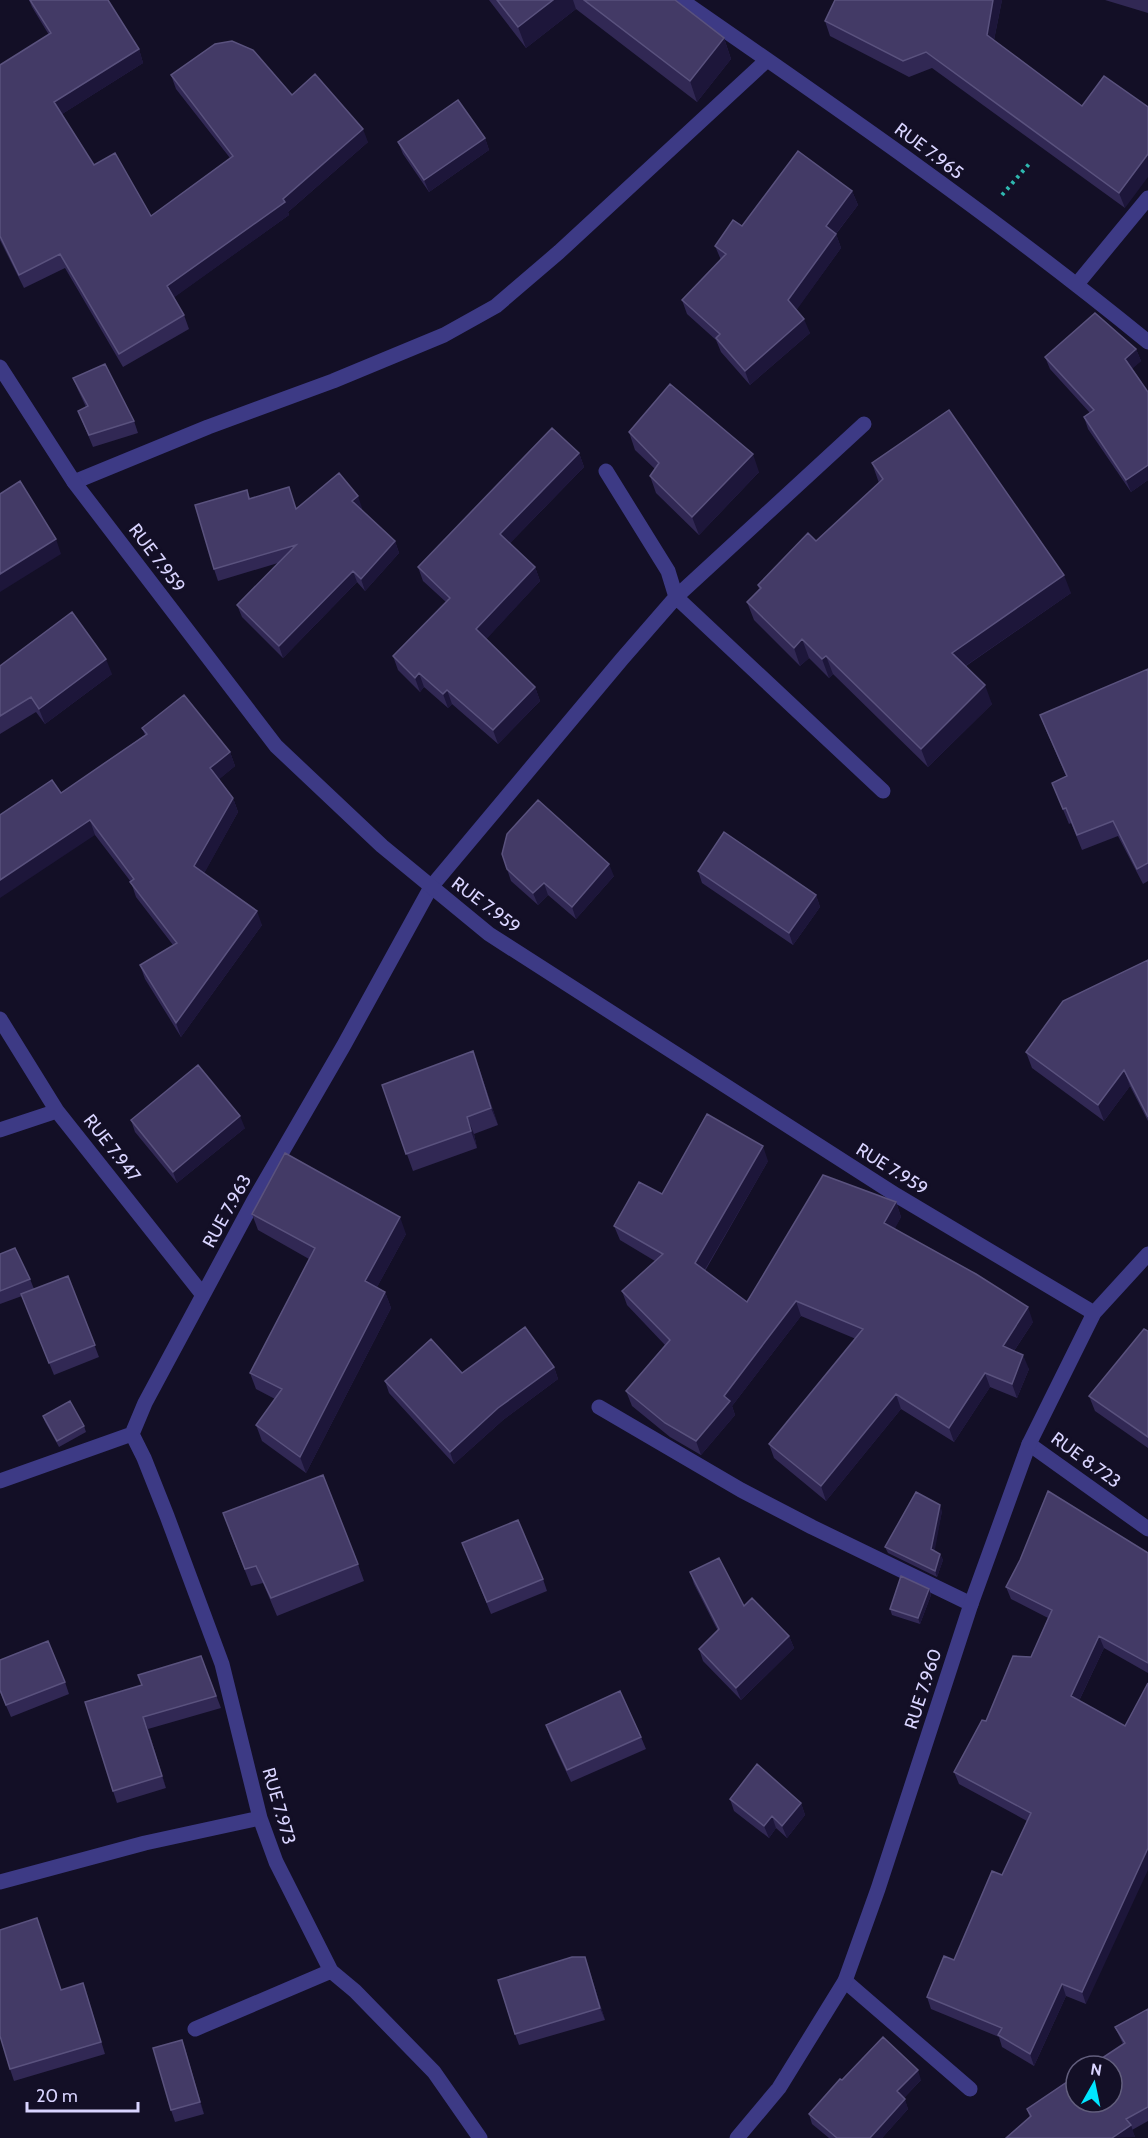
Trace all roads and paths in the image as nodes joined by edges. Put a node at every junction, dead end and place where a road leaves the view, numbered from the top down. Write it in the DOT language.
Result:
graph roads {
  1 [pos="681,0"];
  2 [pos="767,60"];
  3 [pos="1029,164"];
  4 [pos="1148,198"];
  5 [pos="983,216"];
  6 [pos="1077,284"];
  7 [pos="1148,342"];
  8 [pos="0,367"];
  9 [pos="864,424"];
  10 [pos="606,471"];
  11 [pos="74,482"];
  12 [pos="676,597"];
  13 [pos="883,791"];
  14 [pos="431,887"];
  15 [pos="0,1019"];
  16 [pos="57,1111"];
  17 [pos="0,1130"];
  18 [pos="1148,1254"];
  19 [pos="203,1295"];
  20 [pos="1094,1313"];
  21 [pos="599,1407"];
  22 [pos="132,1434"];
  23 [pos="1029,1444"];
  24 [pos="0,1481"];
  25 [pos="1148,1529"];
  26 [pos="971,1604"];
  27 [pos="260,1818"];
  28 [pos="0,1882"];
  29 [pos="331,1971"];
  30 [pos="844,1981"];
  31 [pos="195,2029"];
  32 [pos="970,2089"];
  33 [pos="480,2138"];
  34 [pos="737,2138"];
  1 -- 2 [label="street, RUE 7.965"];
  2 -- 5 [label="street, RUE 7.965"];
  2 -- 11 [label="street"];
  3 -- 5 [label="path"];
  4 -- 6 [label="street"];
  5 -- 6 [label="street, RUE 7.965"];
  6 -- 7 [label="street, RUE 7.965"];
  8 -- 11 [label="street, RUE 7.959"];
  9 -- 12 [label="street, RUE 7.963"];
  10 -- 12 [label="street"];
  11 -- 14 [label="street, RUE 7.959"];
  12 -- 13 [label="street"];
  12 -- 14 [label="street, RUE 7.963"];
  14 -- 19 [label="street, RUE 7.963"];
  14 -- 20 [label="street, RUE 7.959"];
  15 -- 16 [label="street, RUE 7.947"];
  16 -- 17 [label="street"];
  16 -- 19 [label="street, RUE 7.947"];
  18 -- 20 [label="street, RUE 7.960"];
  19 -- 22 [label="street, RUE 7.963"];
  20 -- 23 [label="street, RUE 7.960"];
  21 -- 26 [label="street"];
  22 -- 24 [label="street"];
  22 -- 27 [label="street, RUE 7.973"];
  23 -- 25 [label="street, RUE 8.723"];
  23 -- 26 [label="street, RUE 7.960"];
  26 -- 30 [label="street, RUE 7.960"];
  27 -- 28 [label="street"];
  27 -- 29 [label="street, RUE 7.973"];
  29 -- 31 [label="street"];
  29 -- 33 [label="street, RUE 7.973"];
  30 -- 32 [label="street"];
  30 -- 34 [label="street, RUE 7.960"];
}
